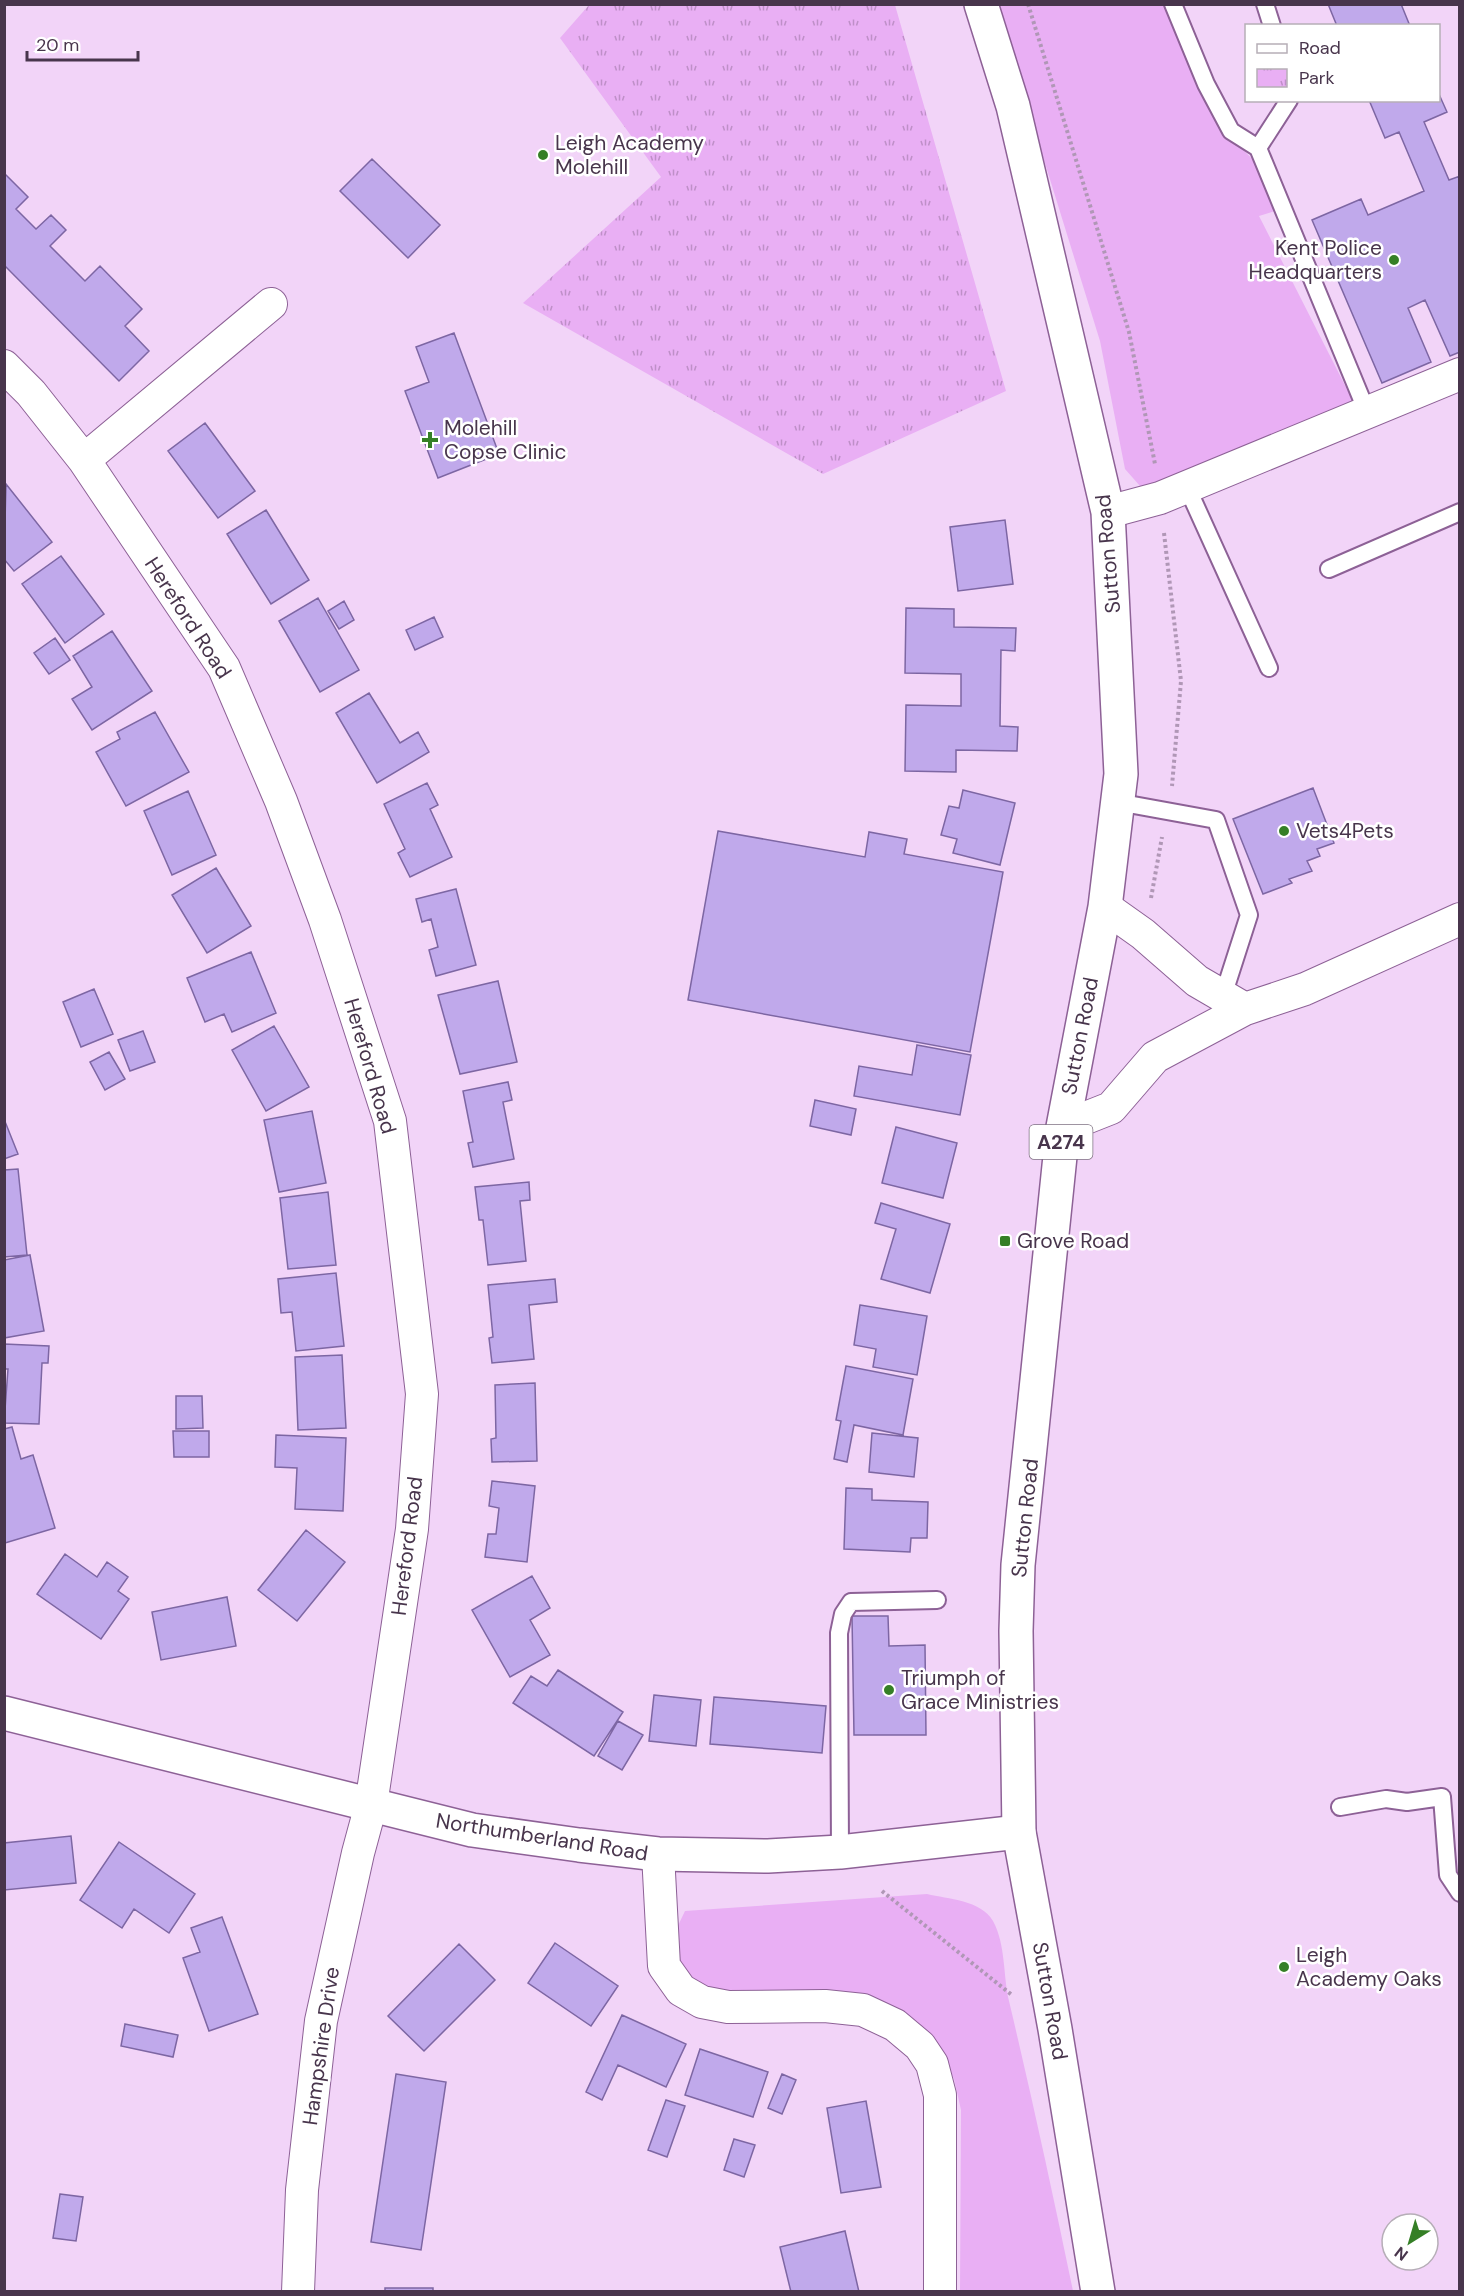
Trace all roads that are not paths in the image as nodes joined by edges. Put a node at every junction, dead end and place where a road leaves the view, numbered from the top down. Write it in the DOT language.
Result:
graph roads {
  1 [pos="981,4"];
  2 [pos="1173,4"];
  3 [pos="1264,4"];
  4 [pos="1271,24"];
  5 [pos="1288,102"];
  6 [pos="1258,148"];
  7 [pos="271,304"];
  8 [pos="4,366"];
  9 [pos="1460,374"];
  10 [pos="1367,412"];
  11 [pos="84,460"];
  12 [pos="1187,487"];
  13 [pos="1108,512"];
  14 [pos="1460,512"];
  15 [pos="1329,568"];
  16 [pos="1269,668"];
  17 [pos="1117,802"];
  18 [pos="1105,907"];
  19 [pos="1460,919"];
  20 [pos="1234,1002"];
  21 [pos="1063,1127"];
  22 [pos="937,1600"];
  23 [pos="4,1713"];
  24 [pos="371,1805"];
  25 [pos="1340,1807"];
  26 [pos="1019,1832"];
  27 [pos="840,1852"];
  28 [pos="658,1854"];
  29 [pos="1460,1893"];
  30 [pos="298,2292"];
  31 [pos="940,2292"];
  32 [pos="1098,2292"];
  1 -- 13 [label="main road, Sutton Road / A274"];
  2 -- 6 [label="lane"];
  3 -- 4 [label="lane"];
  5 -- 6 [label="lane"];
  6 -- 10 [label="lane"];
  7 -- 11 [label="street"];
  8 -- 11 [label="street, Hereford Road"];
  9 -- 10 [label="street"];
  10 -- 12 [label="street"];
  11 -- 24 [label="street, Hereford Road"];
  12 -- 13 [label="street"];
  12 -- 16 [label="lane"];
  13 -- 17 [label="main road, Sutton Road / A274"];
  14 -- 15 [label="lane"];
  17 -- 18 [label="main road, Sutton Road / A274"];
  17 -- 20 [label="lane"];
  18 -- 20 [label="street"];
  18 -- 21 [label="main road, Sutton Road / A274"];
  19 -- 20 [label="street"];
  20 -- 21 [label="street"];
  21 -- 26 [label="main road, Sutton Road / A274"];
  22 -- 27 [label="lane"];
  23 -- 24 [label="main road, Northumberland Road"];
  24 -- 28 [label="main road, Northumberland Road"];
  24 -- 30 [label="street, Hampshire Drive"];
  25 -- 29 [label="lane"];
  26 -- 27 [label="main road, Northumberland Road"];
  26 -- 32 [label="main road, Sutton Road / A274"];
  27 -- 28 [label="main road, Northumberland Road"];
  28 -- 31 [label="street"];
}
